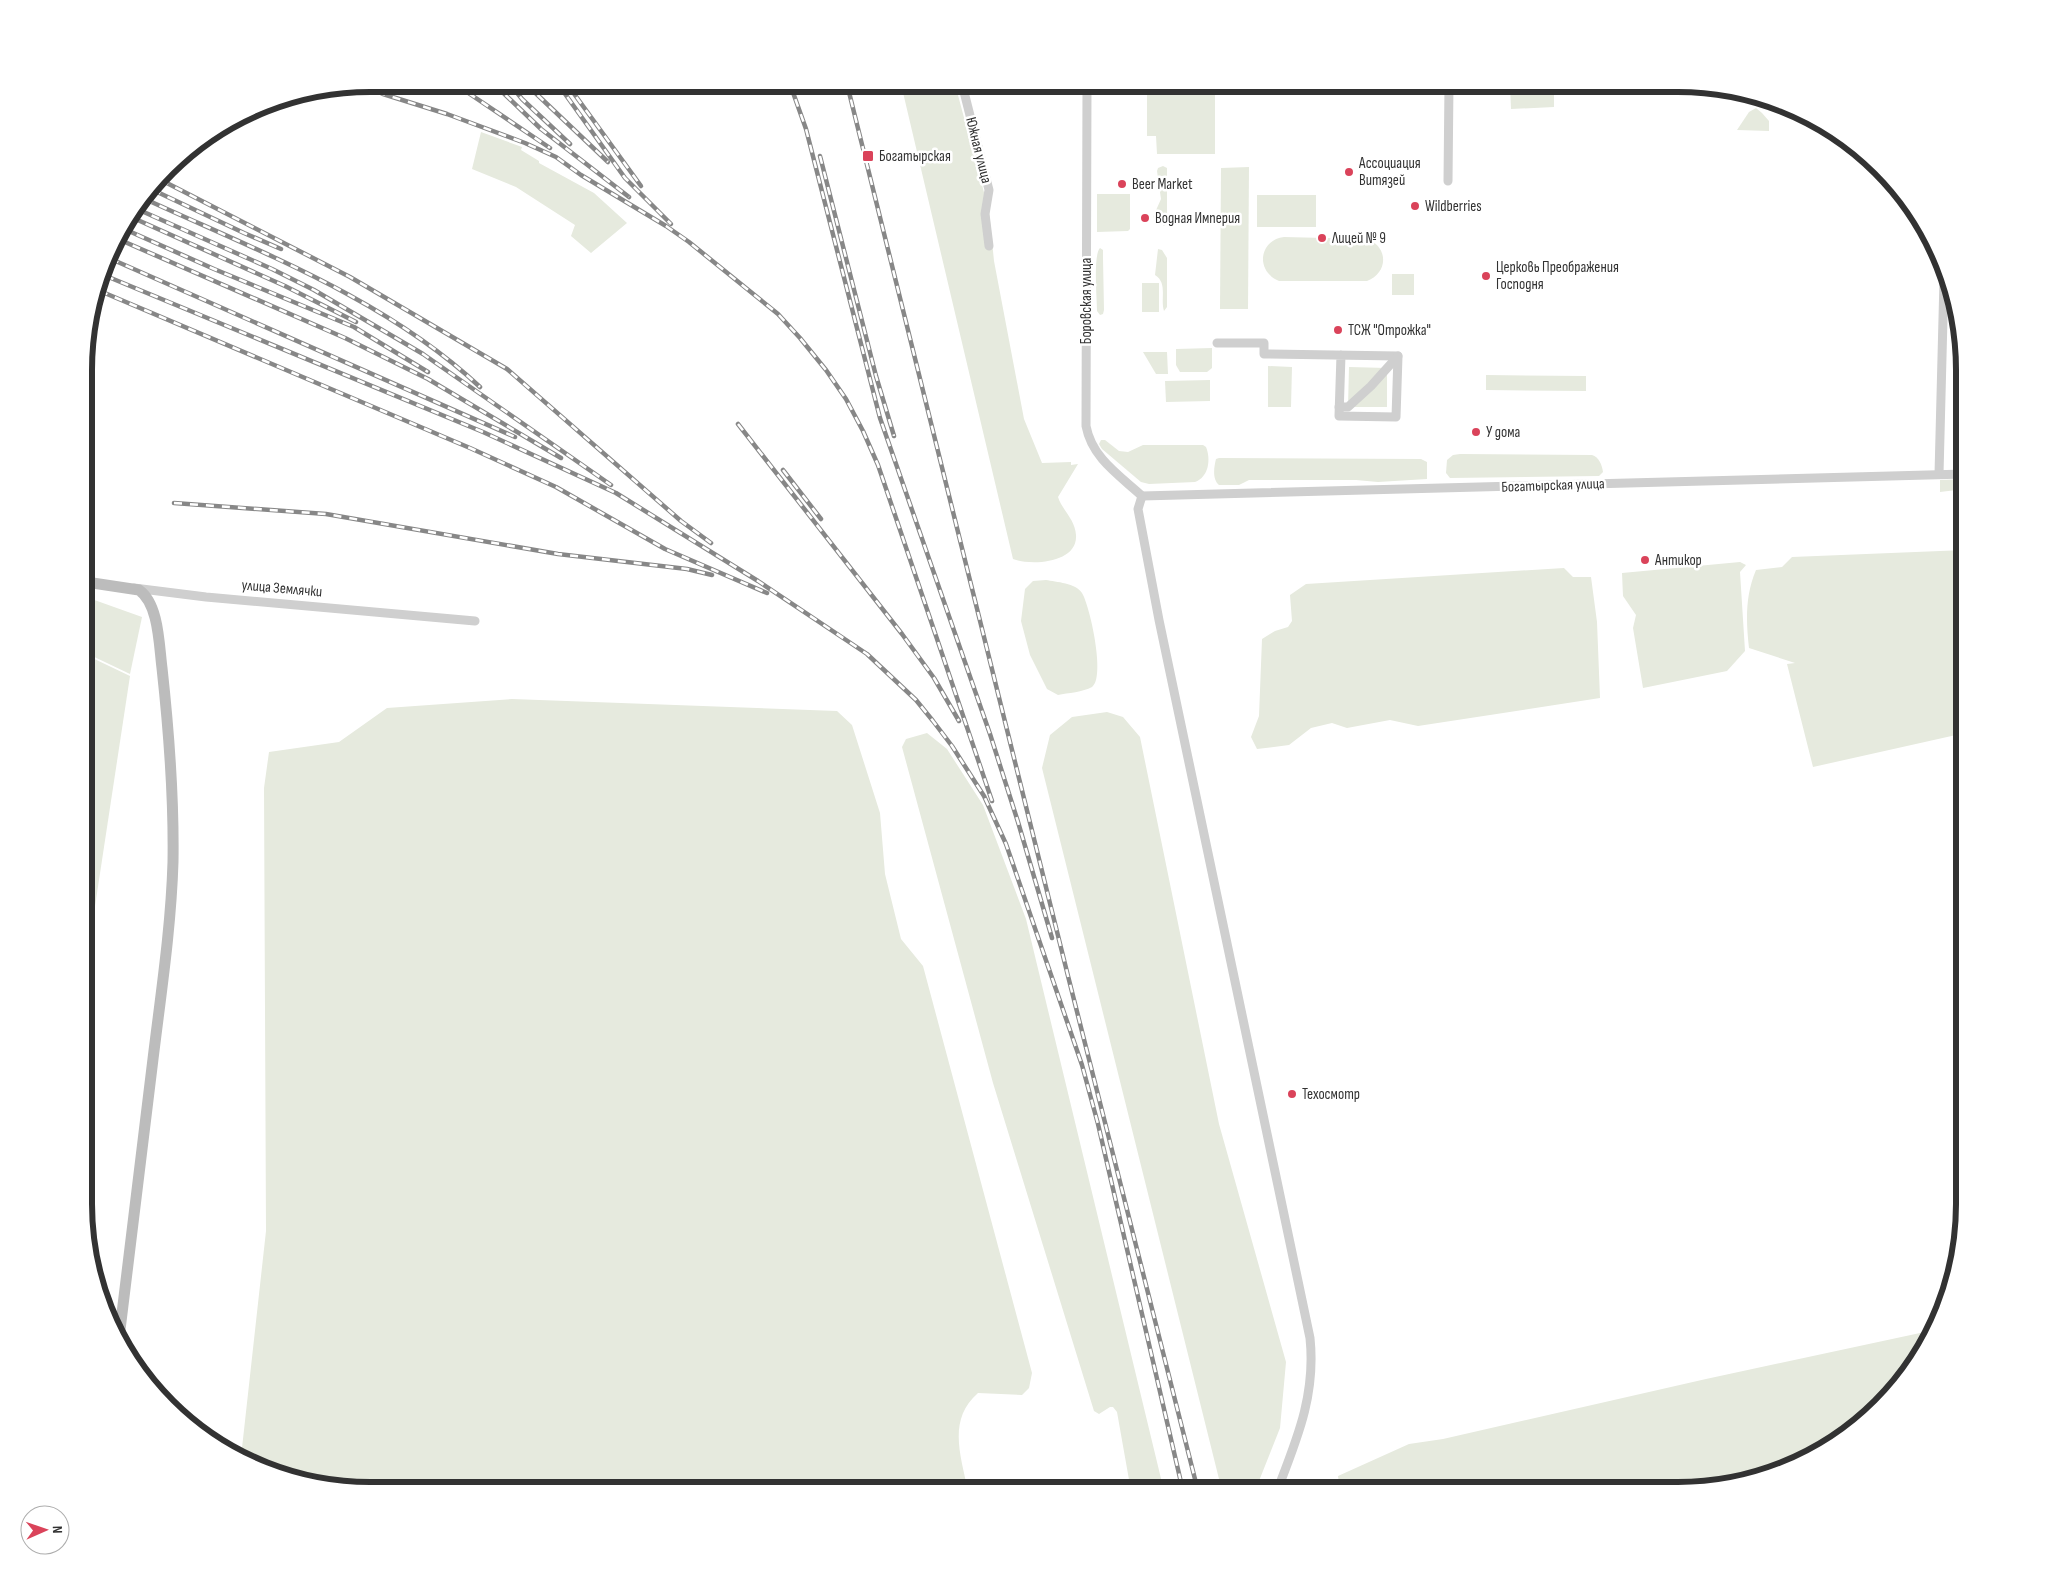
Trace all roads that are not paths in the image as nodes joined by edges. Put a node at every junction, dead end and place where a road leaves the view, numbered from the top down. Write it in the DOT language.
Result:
graph roads {
  1 [pos="964,92"];
  2 [pos="1087,92"];
  3 [pos="1449,92"];
  4 [pos="1448,181"];
  5 [pos="990,246"];
  6 [pos="1944,287"];
  7 [pos="1217,344"];
  8 [pos="1341,355"];
  9 [pos="1398,356"];
  10 [pos="1340,407"];
  11 [pos="1939,474"];
  12 [pos="1956,474"];
  13 [pos="1142,496"];
  14 [pos="92,583"];
  15 [pos="132,587"];
  16 [pos="475,621"];
  17 [pos="120,1324"];
  18 [pos="1280,1482"];
  1 -- 5 [label="street, Южная улица"];
  2 -- 13 [label="street, Боровская улица"];
  3 -- 4 [label="street"];
  6 -- 11 [label="street"];
  7 -- 8 [label="street"];
  8 -- 9 [label="street"];
  8 -- 10 [label="street"];
  9 -- 10 [label="street"];
  9 -- 10 [label="street"];
  11 -- 12 [label="street, Богатырская улица"];
  11 -- 13 [label="street, Богатырская улица"];
  13 -- 18 [label="street"];
  14 -- 15 [label="street, улица Землячки"];
  15 -- 16 [label="street, улица Землячки"];
  15 -- 17 [label="street"];
}
